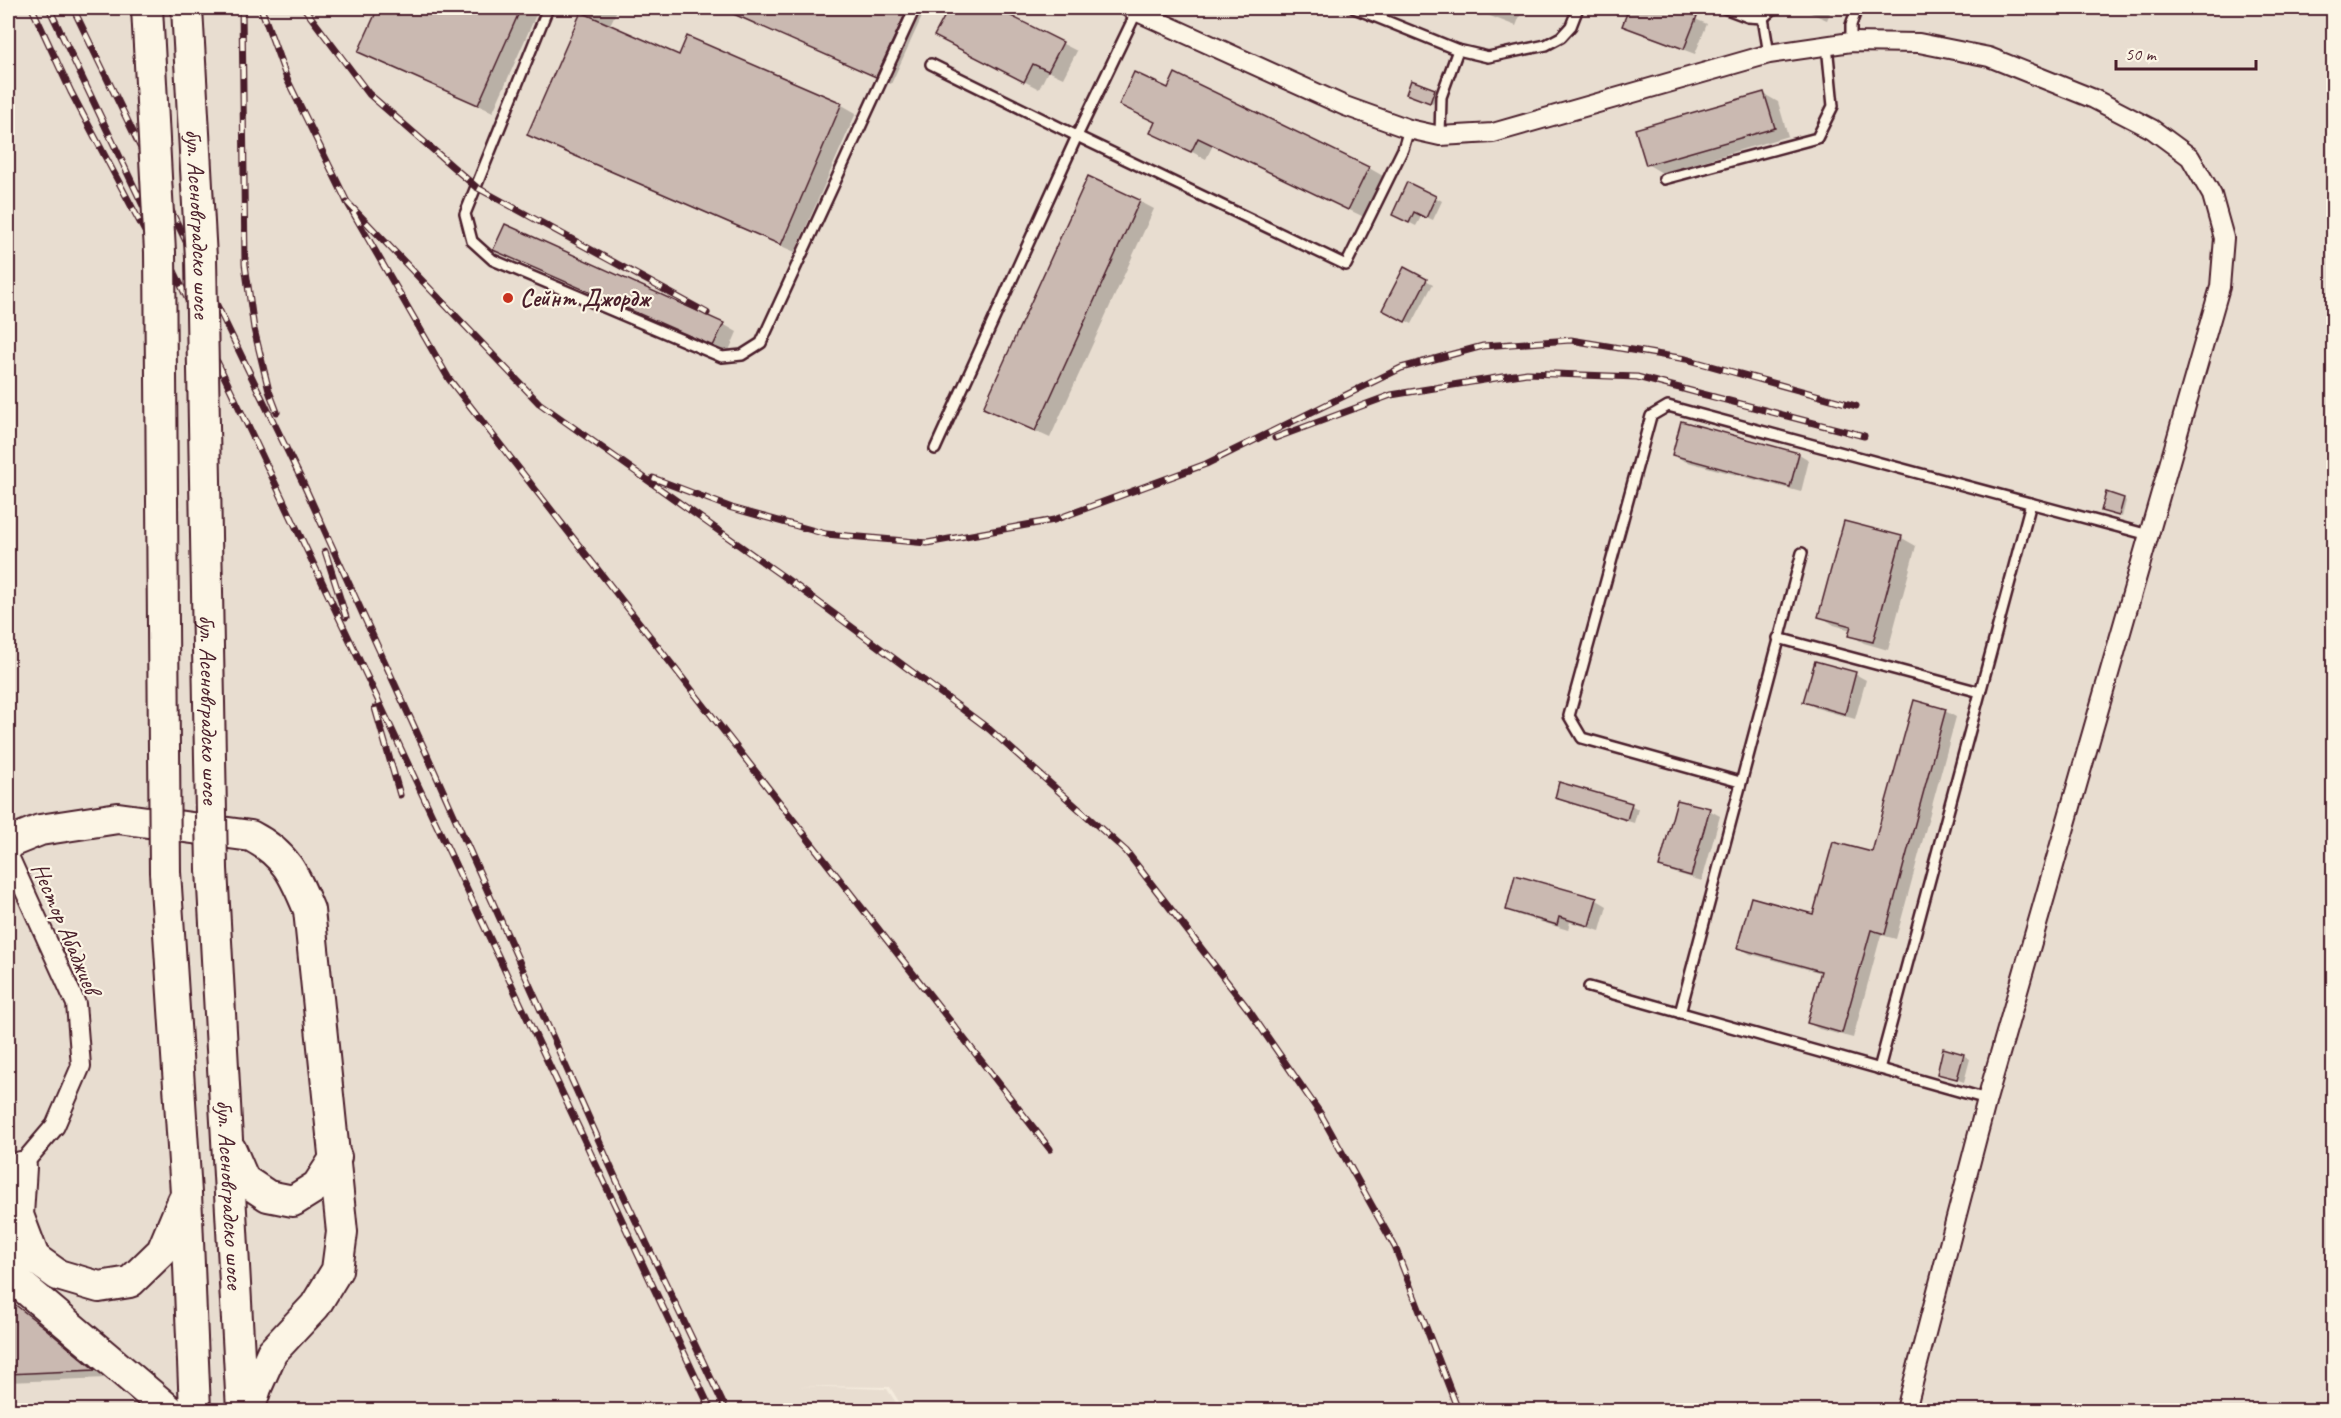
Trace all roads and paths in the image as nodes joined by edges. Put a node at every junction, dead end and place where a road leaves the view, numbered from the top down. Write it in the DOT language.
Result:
graph roads {
  1 [pos="147,8"];
  2 [pos="188,8"];
  3 [pos="548,8"];
  4 [pos="915,8"];
  5 [pos="1354,8"];
  6 [pos="1578,8"];
  7 [pos="1724,8"];
  8 [pos="1774,8"];
  9 [pos="1857,8"];
  10 [pos="1133,9"];
  11 [pos="1763,18"];
  12 [pos="1851,42"];
  13 [pos="1827,45"];
  14 [pos="1458,50"];
  15 [pos="1768,54"];
  16 [pos="931,64"];
  17 [pos="1409,129"];
  18 [pos="1077,136"];
  19 [pos="1440,136"];
  20 [pos="1664,179"];
  21 [pos="935,449"];
  22 [pos="2031,503"];
  23 [pos="2149,535"];
  24 [pos="1802,553"];
  25 [pos="1778,639"];
  26 [pos="1980,692"];
  27 [pos="1740,782"];
  28 [pos="8,843"];
  29 [pos="8,854"];
  30 [pos="1589,987"];
  31 [pos="1680,1013"];
  32 [pos="1879,1070"];
  33 [pos="1987,1099"];
  34 [pos="228,1142"];
  35 [pos="336,1157"];
  36 [pos="14,1173"];
  37 [pos="186,1193"];
  38 [pos="8,1239"];
  39 [pos="35,1260"];
  40 [pos="8,1274"];
  41 [pos="169,1410"];
  42 [pos="195,1410"];
  43 [pos="242,1410"];
  44 [pos="249,1410"];
  45 [pos="1906,1410"];
  1 -- 37 [label="main road, бул. Асеновградско шосе, bridge"];
  2 -- 34 [label="main road, бул. Асеновградско шосе, bridge"];
  3 -- 4 [label="lane"];
  5 -- 14 [label="lane"];
  6 -- 14 [label="lane"];
  7 -- 11 [label="lane"];
  8 -- 11 [label="lane"];
  9 -- 12 [label="lane"];
  10 -- 17 [label="street"];
  10 -- 18 [label="lane"];
  11 -- 15 [label="lane"];
  12 -- 13 [label="street"];
  12 -- 23 [label="street"];
  13 -- 15 [label="street"];
  13 -- 20 [label="lane"];
  14 -- 19 [label="lane"];
  15 -- 19 [label="street"];
  16 -- 18 [label="lane"];
  17 -- 18 [label="lane"];
  17 -- 19 [label="street"];
  18 -- 21 [label="lane"];
  22 -- 23 [label="lane"];
  22 -- 26 [label="lane"];
  22 -- 27 [label="lane"];
  23 -- 33 [label="street"];
  24 -- 25 [label="lane"];
  25 -- 26 [label="lane"];
  25 -- 27 [label="lane"];
  26 -- 32 [label="lane"];
  27 -- 31 [label="lane"];
  28 -- 35 [label="main road"];
  29 -- 36 [label="street, Нестор Абаджиев"];
  30 -- 31 [label="lane"];
  31 -- 32 [label="lane"];
  32 -- 33 [label="lane"];
  33 -- 45 [label="street"];
  34 -- 35 [label="main road"];
  34 -- 43 [label="main road, бул. Асеновградско шосе"];
  35 -- 44 [label="main road"];
  36 -- 39 [label="main road"];
  37 -- 39 [label="main road"];
  37 -- 42 [label="main road, бул. Асеновградско шосе"];
  38 -- 39 [label="main road"];
  40 -- 41 [label="main road"];
}
